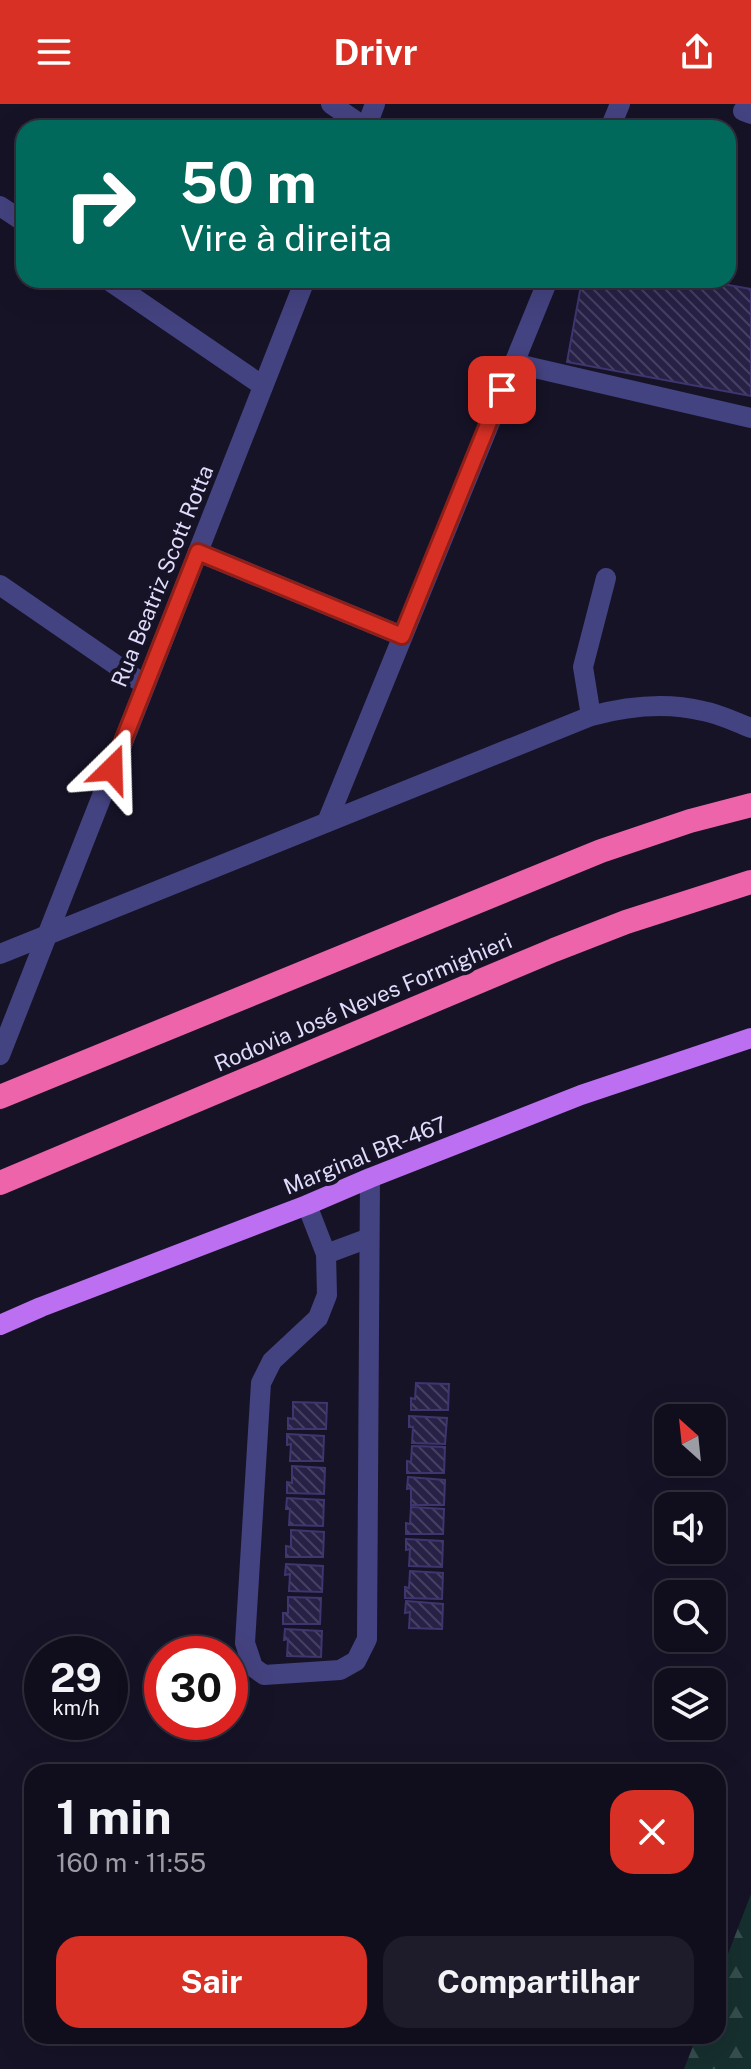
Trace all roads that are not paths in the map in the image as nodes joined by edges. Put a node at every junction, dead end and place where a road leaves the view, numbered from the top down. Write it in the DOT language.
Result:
graph roads {
  1 [pos="331,104"];
  2 [pos="354,120"];
  3 [pos="120,288"];
  4 [pos="302,288"];
  5 [pos="545,288"];
  6 [pos="513,363"];
  7 [pos="263,386"];
  8 [pos="751,418"];
  9 [pos="198,552"];
  10 [pos="606,578"];
  11 [pos="0,585"];
  12 [pos="402,636"];
  13 [pos="145,685"];
  14 [pos="591,716"];
  15 [pos="751,728"];
  16 [pos="751,805"];
  17 [pos="327,822"];
  18 [pos="751,882"];
  19 [pos="47,935"];
  20 [pos="0,954"];
  21 [pos="751,1038"];
  22 [pos="0,1055"];
  23 [pos="0,1097"];
  24 [pos="55,1161"];
  25 [pos="370,1178"];
  26 [pos="0,1183"];
  27 [pos="0,1190"];
  28 [pos="307,1205"];
  29 [pos="369,1238"];
  30 [pos="326,1254"];
  31 [pos="0,1325"];
  1 -- 2 [label="street"];
  3 -- 7 [label="street"];
  4 -- 7 [label="street, Rua Beatriz Scott Rotta"];
  5 -- 6 [label="street"];
  6 -- 8 [label="street"];
  6 -- 12 [label="street"];
  7 -- 9 [label="street, Rua Beatriz Scott Rotta"];
  9 -- 12 [label="street"];
  9 -- 13 [label="street, Rua Beatriz Scott Rotta"];
  10 -- 14 [label="street"];
  11 -- 13 [label="street"];
  12 -- 17 [label="street"];
  13 -- 19 [label="street, Rua Beatriz Scott Rotta"];
  14 -- 15 [label="street"];
  14 -- 17 [label="street"];
  16 -- 23 [label="highway"];
  17 -- 19 [label="street"];
  18 -- 24 [label="highway, Rodovia José Neves Formighieri"];
  19 -- 20 [label="street"];
  19 -- 22 [label="street, Rua Beatriz Scott Rotta"];
  21 -- 25 [label="main road, Marginal BR-467"];
  24 -- 26 [label="highway, Rodovia José Neves Formighieri"];
  24 -- 27 [label="highway"];
  25 -- 28 [label="main road, Marginal BR-467"];
  25 -- 29 [label="street"];
  28 -- 30 [label="street"];
  28 -- 31 [label="main road, Marginal BR-467"];
  29 -- 30 [label="street"];
  29 -- 30 [label="street"];
}
